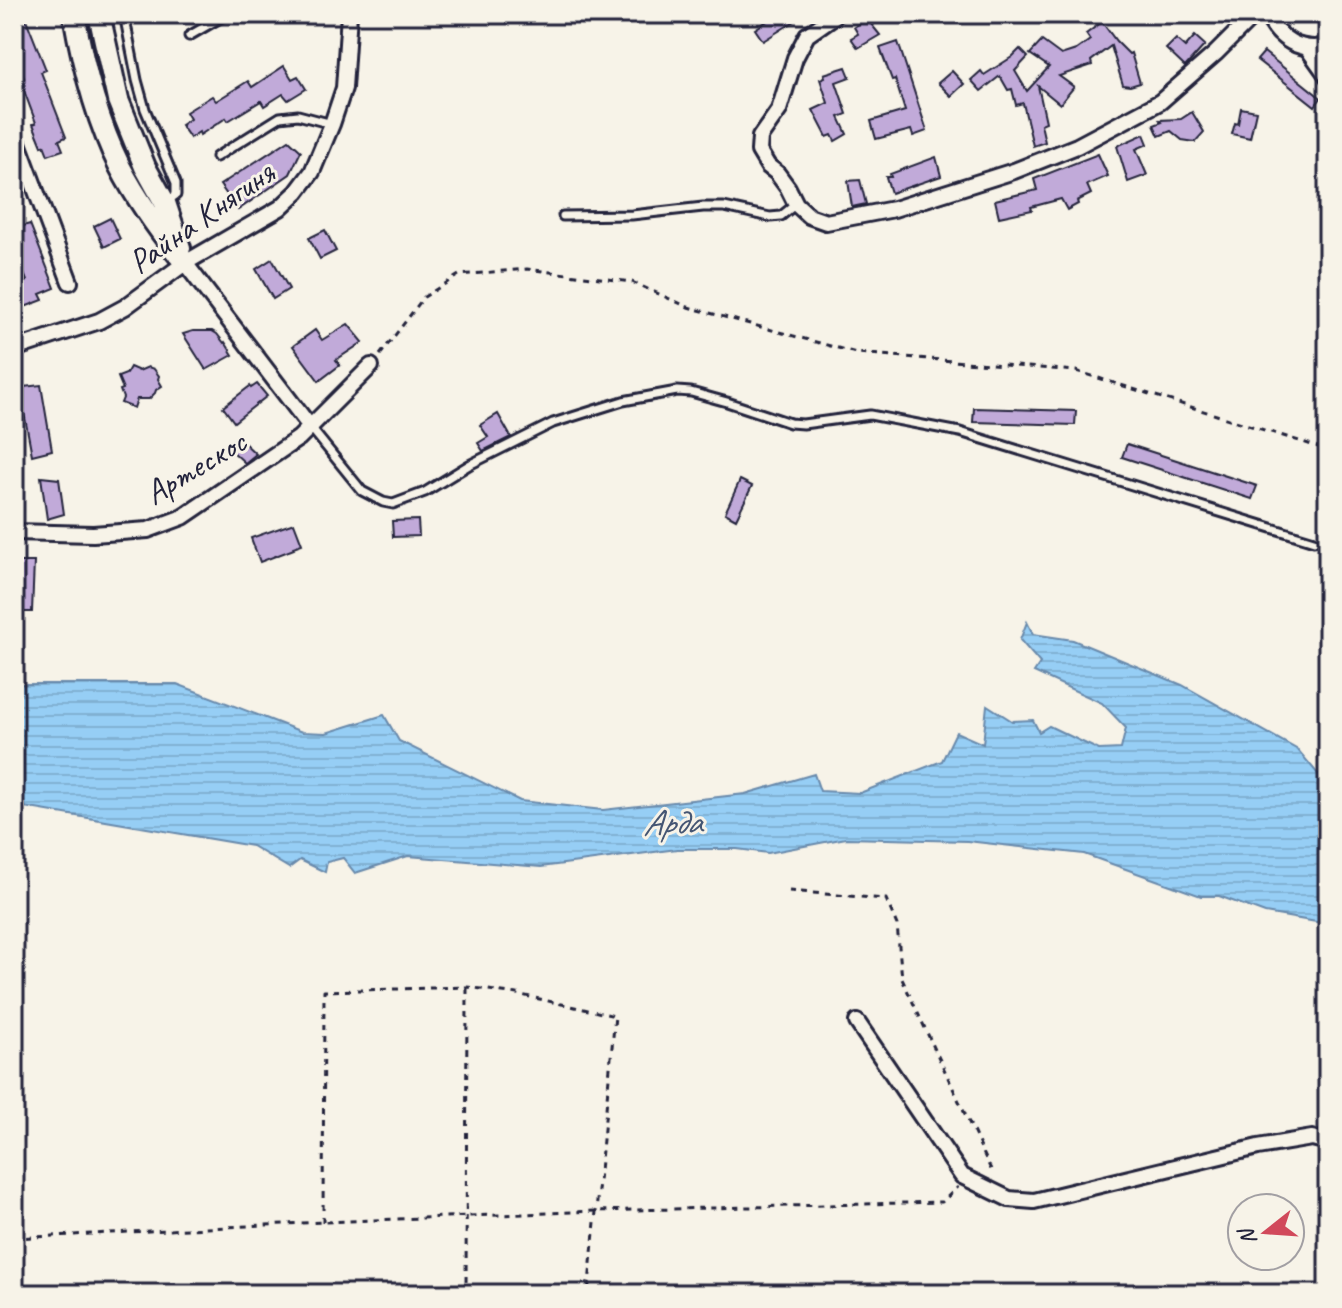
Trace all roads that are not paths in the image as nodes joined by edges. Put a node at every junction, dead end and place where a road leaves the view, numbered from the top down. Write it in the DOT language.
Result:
graph roads {
  1 [pos="74,14"];
  2 [pos="99,14"];
  3 [pos="124,14"];
  4 [pos="227,14"];
  5 [pos="349,14"];
  6 [pos="837,14"];
  7 [pos="1255,14"];
  8 [pos="1267,14"];
  9 [pos="189,36"];
  10 [pos="1328,46"];
  11 [pos="1308,49"];
  12 [pos="1328,77"];
  13 [pos="332,124"];
  14 [pos="14,132"];
  15 [pos="216,157"];
  16 [pos="165,203"];
  17 [pos="796,204"];
  18 [pos="563,216"];
  19 [pos="185,263"];
  20 [pos="70,282"];
  21 [pos="14,349"];
  22 [pos="371,366"];
  23 [pos="311,428"];
  24 [pos="14,532"];
  25 [pos="1314,541"];
  26 [pos="857,1022"];
  27 [pos="1328,1142"];
  1 -- 19 [label="main road"];
  2 -- 16 [label="main road"];
  3 -- 16 [label="lane"];
  4 -- 9 [label="lane"];
  5 -- 13 [label="street, Райна Княгиня"];
  6 -- 17 [label="street"];
  7 -- 17 [label="street"];
  8 -- 11 [label="street"];
  10 -- 11 [label="street"];
  11 -- 12 [label="street"];
  13 -- 15 [label="lane"];
  13 -- 19 [label="street, Райна Княгиня"];
  14 -- 20 [label="street"];
  16 -- 19 [label="main road"];
  17 -- 18 [label="lane"];
  19 -- 21 [label="street, Райна Княгиня"];
  19 -- 23 [label="street"];
  22 -- 23 [label="street, Артескос"];
  23 -- 24 [label="street, Артескос"];
  23 -- 25 [label="lane"];
  26 -- 27 [label="street"];
}
